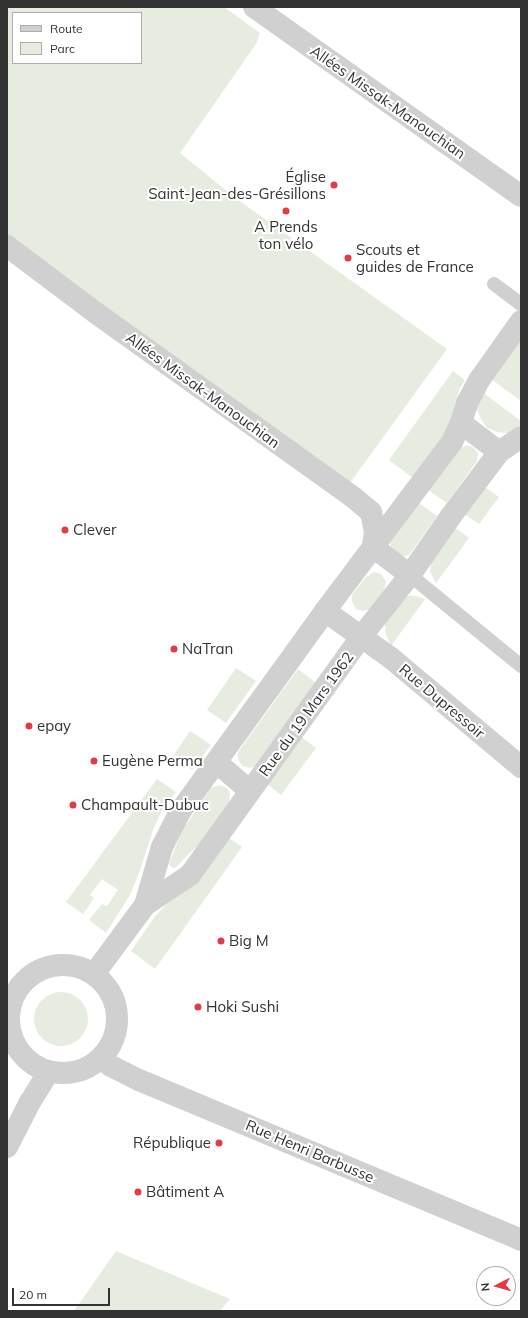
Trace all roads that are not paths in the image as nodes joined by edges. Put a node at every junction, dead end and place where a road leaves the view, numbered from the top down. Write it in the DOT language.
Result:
graph roads {
  1 [pos="254,7"];
  2 [pos="521,196"];
  3 [pos="7,246"];
  4 [pos="494,284"];
  5 [pos="521,304"];
  6 [pos="521,321"];
  7 [pos="461,423"];
  8 [pos="521,437"];
  9 [pos="499,452"];
  10 [pos="373,547"];
  11 [pos="410,575"];
  12 [pos="325,611"];
  13 [pos="361,637"];
  14 [pos="521,666"];
  15 [pos="216,762"];
  16 [pos="521,767"];
  17 [pos="250,791"];
  18 [pos="145,905"];
  19 [pos="94,974"];
  20 [pos="12,985"];
  21 [pos="101,1058"];
  22 [pos="49,1072"];
  23 [pos="7,1148"];
  24 [pos="521,1240"];
  1 -- 2 [label="street, Allées Missak-Manouchian"];
  3 -- 10 [label="street, Allées Missak-Manouchian"];
  4 -- 5 [label="lane"];
  6 -- 7 [label="street, Rue du 19 Mars 1962"];
  7 -- 9 [label="street"];
  7 -- 10 [label="street, Rue du 19 Mars 1962"];
  8 -- 9 [label="street, Rue du 19 Mars 1962"];
  9 -- 11 [label="street, Rue du 19 Mars 1962"];
  10 -- 11 [label="street"];
  10 -- 12 [label="street, Rue du 19 Mars 1962"];
  11 -- 13 [label="street, Rue du 19 Mars 1962"];
  11 -- 14 [label="lane"];
  12 -- 13 [label="street, Rue du 19 Mars 1962"];
  12 -- 15 [label="street, Rue du 19 Mars 1962"];
  13 -- 16 [label="street, Rue Dupressoir"];
  13 -- 17 [label="street, Rue du 19 Mars 1962"];
  15 -- 17 [label="street, Rue du 19 Mars 1962"];
  15 -- 18 [label="street, Rue du 19 Mars 1962"];
  17 -- 18 [label="street, Rue du 19 Mars 1962"];
  18 -- 19 [label="street, Rue du 19 Mars 1962"];
  19 -- 20 [label="street"];
  19 -- 21 [label="street"];
  20 -- 22 [label="street"];
  21 -- 22 [label="street"];
  21 -- 24 [label="street, Rue Henri Barbusse"];
  22 -- 23 [label="street"];
}
